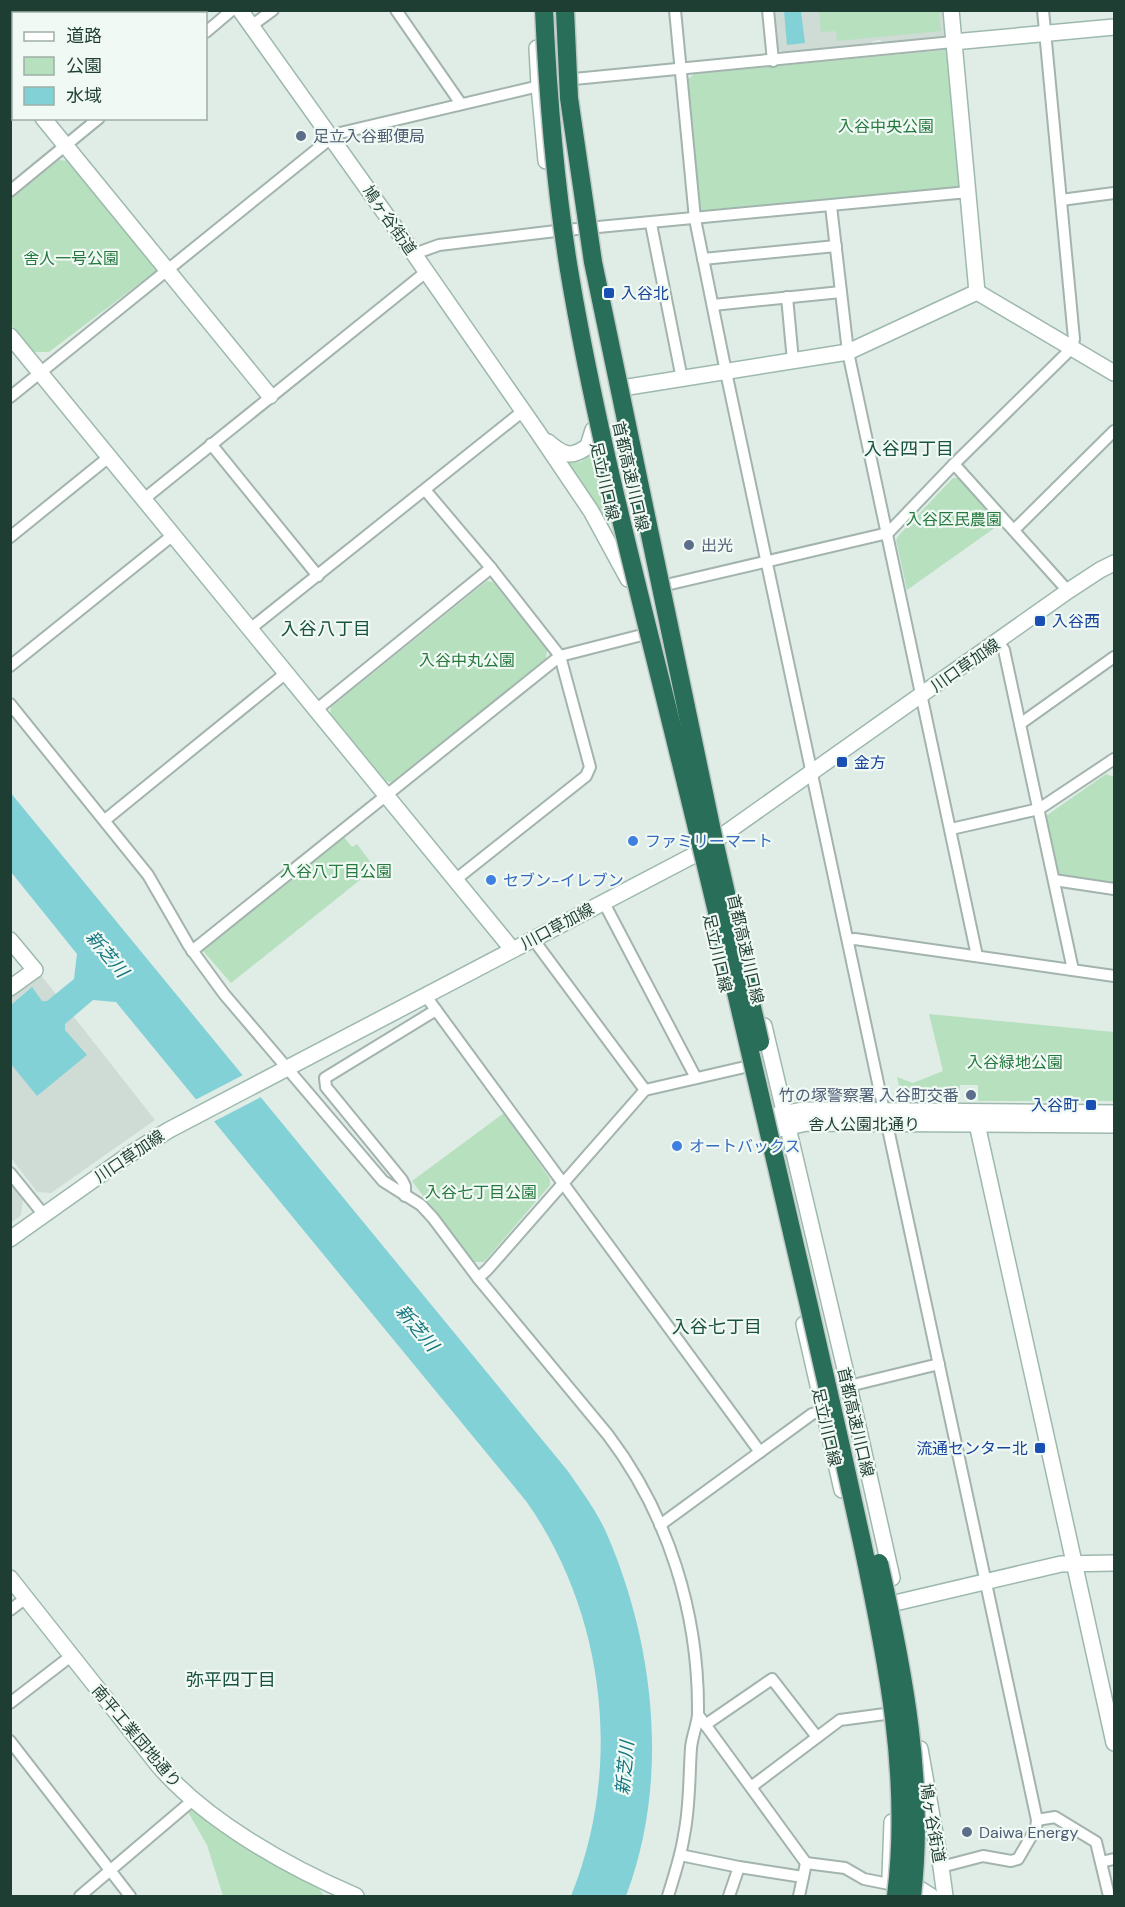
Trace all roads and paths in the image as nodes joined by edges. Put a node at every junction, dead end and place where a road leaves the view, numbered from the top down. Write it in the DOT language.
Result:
graph roads {
  1 [pos="232,10"];
  2 [pos="240,10"];
  3 [pos="273,10"];
  4 [pos="396,10"];
  5 [pos="536,10"];
  6 [pos="544,10"];
  7 [pos="552,10"];
  8 [pos="565,10"];
  9 [pos="572,10"];
  10 [pos="675,10"];
  11 [pos="768,10"];
  12 [pos="951,10"];
  13 [pos="1043,10"];
  14 [pos="251,26"];
  15 [pos="1114,27"];
  16 [pos="207,31"];
  17 [pos="1046,33"];
  18 [pos="953,42"];
  19 [pos="773,61"];
  20 [pos="681,70"];
  21 [pos="574,79"];
  22 [pos="539,86"];
  23 [pos="569,99"];
  24 [pos="461,104"];
  25 [pos="45,120"];
  26 [pos="97,120"];
  27 [pos="331,138"];
  28 [pos="66,146"];
  29 [pos="10,191"];
  30 [pos="968,192"];
  31 [pos="1114,193"];
  32 [pos="1061,200"];
  33 [pos="831,206"];
  34 [pos="695,219"];
  35 [pos="651,224"];
  36 [pos="592,229"];
  37 [pos="556,231"];
  38 [pos="836,246"];
  39 [pos="414,254"];
  40 [pos="703,259"];
  41 [pos="167,271"];
  42 [pos="426,272"];
  43 [pos="841,292"];
  44 [pos="977,292"];
  45 [pos="787,297"];
  46 [pos="713,305"];
  47 [pos="10,336"];
  48 [pos="1072,348"];
  49 [pos="848,352"];
  50 [pos="793,361"];
  51 [pos="726,372"];
  52 [pos="40,373"];
  53 [pos="1114,373"];
  54 [pos="682,379"];
  55 [pos="622,388"];
  56 [pos="270,396"];
  57 [pos="10,397"];
  58 [pos="523,411"];
  59 [pos="593,430"];
  60 [pos="537,431"];
  61 [pos="1114,431"];
  62 [pos="211,444"];
  63 [pos="109,457"];
  64 [pos="954,464"];
  65 [pos="426,491"];
  66 [pos="144,499"];
  67 [pos="1014,530"];
  68 [pos="888,533"];
  69 [pos="173,535"];
  70 [pos="10,537"];
  71 [pos="766,562"];
  72 [pos="1114,563"];
  73 [pos="491,568"];
  74 [pos="318,576"];
  75 [pos="628,579"];
  76 [pos="666,585"];
  77 [pos="1068,591"];
  78 [pos="250,630"];
  79 [pos="642,635"];
  80 [pos="998,642"];
  81 [pos="560,656"];
  82 [pos="1114,657"];
  83 [pos="10,666"];
  84 [pos="286,673"];
  85 [pos="922,695"];
  86 [pos="10,704"];
  87 [pos="316,710"];
  88 [pos="1020,724"];
  89 [pos="1113,764"];
  90 [pos="812,773"];
  91 [pos="386,795"];
  92 [pos="1039,809"];
  93 [pos="105,820"];
  94 [pos="951,829"];
  95 [pos="720,837"];
  96 [pos="696,854"];
  97 [pos="455,880"];
  98 [pos="1054,880"];
  99 [pos="1114,889"];
  100 [pos="603,901"];
  101 [pos="533,939"];
  102 [pos="10,940"];
  103 [pos="848,940"];
  104 [pos="512,949"];
  105 [pos="192,951"];
  106 [pos="977,956"];
  107 [pos="1073,970"];
  108 [pos="1114,976"];
  109 [pos="10,988"];
  110 [pos="425,995"];
  111 [pos="436,1010"];
  112 [pos="745,1067"];
  113 [pos="281,1071"];
  114 [pos="696,1078"];
  115 [pos="645,1090"];
  116 [pos="1114,1113"];
  117 [pos="885,1117"];
  118 [pos="977,1118"];
  119 [pos="786,1120"];
  120 [pos="1114,1125"];
  121 [pos="759,1126"];
  122 [pos="10,1173"];
  123 [pos="563,1182"];
  124 [pos="405,1196"];
  125 [pos="44,1215"];
  126 [pos="10,1239"];
  127 [pos="478,1278"];
  128 [pos="939,1364"];
  129 [pos="849,1386"];
  130 [pos="824,1411"];
  131 [pos="760,1452"];
  132 [pos="660,1525"];
  133 [pos="1075,1562"];
  134 [pos="1114,1563"];
  135 [pos="10,1578"];
  136 [pos="986,1581"];
  137 [pos="26,1598"];
  138 [pos="897,1602"];
  139 [pos="869,1609"];
  140 [pos="10,1610"];
  141 [pos="71,1656"];
  142 [pos="10,1703"];
  143 [pos="885,1714"];
  144 [pos="702,1720"];
  145 [pos="817,1737"];
  146 [pos="10,1741"];
  147 [pos="1114,1743"];
  148 [pos="920,1749"];
  149 [pos="751,1788"];
  150 [pos="193,1800"];
  151 [pos="1037,1820"];
  152 [pos="680,1855"];
  153 [pos="1114,1859"];
  154 [pos="1101,1862"];
  155 [pos="806,1863"];
  156 [pos="739,1867"];
  157 [pos="941,1868"];
  158 [pos="110,1871"];
  159 [pos="803,1877"];
  160 [pos="891,1892"];
  161 [pos="920,1895"];
  162 [pos="80,1896"];
  163 [pos="130,1896"];
  164 [pos="355,1896"];
  165 [pos="668,1896"];
  166 [pos="729,1896"];
  167 [pos="799,1896"];
  168 [pos="945,1896"];
  169 [pos="1109,1896"];
  1 -- 16 [label="street"];
  2 -- 14 [label="main road, 鳩ヶ谷街道"];
  3 -- 14 [label="street"];
  4 -- 24 [label="street"];
  5 -- 22 [label="main road, 足立川口線"];
  6 -- 160 [label="highway, 首都高速川口線, bridge"];
  7 -- 23 [label="highway, bridge"];
  8 -- 23 [label="highway, 首都高速川口線, bridge"];
  9 -- 21 [label="main road, 足立川口線"];
  10 -- 20 [label="street"];
  11 -- 19 [label="street"];
  12 -- 18 [label="main road"];
  13 -- 17 [label="street"];
  14 -- 27 [label="main road, 鳩ヶ谷街道"];
  15 -- 17 [label="main road"];
  17 -- 18 [label="main road"];
  17 -- 32 [label="street"];
  18 -- 19 [label="street"];
  18 -- 30 [label="main road"];
  19 -- 20 [label="street"];
  20 -- 21 [label="street"];
  20 -- 34 [label="street"];
  21 -- 36 [label="main road, 足立川口線"];
  22 -- 24 [label="street"];
  22 -- 37 [label="main road, 足立川口線"];
  23 -- 161 [label="highway, 首都高速川口線, bridge"];
  24 -- 27 [label="street"];
  25 -- 28 [label="main road"];
  26 -- 28 [label="street"];
  27 -- 39 [label="main road, 鳩ヶ谷街道"];
  27 -- 41 [label="street"];
  28 -- 29 [label="street"];
  28 -- 41 [label="main road"];
  30 -- 33 [label="street"];
  30 -- 44 [label="main road"];
  31 -- 32 [label="street"];
  32 -- 48 [label="street"];
  33 -- 34 [label="street"];
  33 -- 38 [label="street"];
  34 -- 35 [label="street"];
  34 -- 40 [label="street"];
  35 -- 36 [label="street"];
  35 -- 54 [label="street"];
  36 -- 37 [label="street"];
  36 -- 55 [label="main road, 足立川口線"];
  37 -- 39 [label="street"];
  37 -- 59 [label="main road, 足立川口線"];
  38 -- 40 [label="street"];
  38 -- 43 [label="street"];
  39 -- 42 [label="main road, 鳩ヶ谷街道"];
  40 -- 46 [label="street"];
  41 -- 52 [label="street"];
  41 -- 56 [label="main road"];
  42 -- 56 [label="street"];
  42 -- 58 [label="main road, 鳩ヶ谷街道"];
  43 -- 45 [label="street"];
  43 -- 49 [label="street"];
  44 -- 48 [label="main road"];
  44 -- 49 [label="main road"];
  45 -- 46 [label="street"];
  45 -- 50 [label="street"];
  46 -- 51 [label="street"];
  47 -- 52 [label="main road"];
  48 -- 53 [label="main road"];
  48 -- 64 [label="street"];
  49 -- 50 [label="main road"];
  49 -- 68 [label="street"];
  50 -- 51 [label="main road"];
  51 -- 54 [label="main road"];
  51 -- 71 [label="street"];
  52 -- 57 [label="street"];
  52 -- 63 [label="main road"];
  54 -- 55 [label="main road"];
  55 -- 76 [label="main road, 足立川口線"];
  56 -- 62 [label="street"];
  58 -- 60 [label="main road, 鳩ヶ谷街道"];
  58 -- 65 [label="street"];
  59 -- 60 [label="main road, 鳩ヶ谷街道"];
  59 -- 75 [label="main road, 足立川口線"];
  60 -- 75 [label="main road, 鳩ヶ谷街道"];
  61 -- 67 [label="street"];
  62 -- 66 [label="street"];
  62 -- 74 [label="street"];
  63 -- 66 [label="main road"];
  63 -- 70 [label="street"];
  64 -- 67 [label="street"];
  64 -- 68 [label="street"];
  65 -- 73 [label="street"];
  65 -- 74 [label="street"];
  66 -- 69 [label="main road"];
  67 -- 77 [label="street"];
  68 -- 71 [label="street"];
  68 -- 85 [label="street"];
  69 -- 78 [label="main road"];
  69 -- 83 [label="street"];
  71 -- 76 [label="street"];
  71 -- 90 [label="street"];
  72 -- 77 [label="main road, 川口草加線"];
  73 -- 81 [label="street"];
  73 -- 87 [label="street"];
  74 -- 78 [label="street"];
  75 -- 79 [label="main road, 足立川口線"];
  76 -- 95 [label="main road, 足立川口線"];
  77 -- 80 [label="main road, 川口草加線"];
  78 -- 84 [label="main road"];
  79 -- 81 [label="street"];
  79 -- 96 [label="main road, 足立川口線"];
  80 -- 85 [label="main road, 川口草加線"];
  80 -- 88 [label="street"];
  81 -- 91 [label="street"];
  81 -- 97 [label="street"];
  82 -- 88 [label="street"];
  84 -- 87 [label="main road"];
  84 -- 93 [label="street"];
  85 -- 90 [label="main road, 川口草加線"];
  85 -- 94 [label="street"];
  86 -- 93 [label="street"];
  87 -- 91 [label="main road"];
  88 -- 92 [label="street"];
  89 -- 92 [label="street"];
  90 -- 95 [label="main road, 川口草加線"];
  90 -- 103 [label="street"];
  91 -- 97 [label="main road"];
  91 -- 105 [label="street"];
  92 -- 94 [label="street"];
  92 -- 98 [label="street"];
  93 -- 105 [label="street"];
  94 -- 106 [label="street"];
  95 -- 96 [label="main road, 川口草加線"];
  95 -- 119 [label="main road, 足立川口線"];
  96 -- 100 [label="main road, 川口草加線"];
  96 -- 112 [label="main road, 足立川口線"];
  97 -- 104 [label="main road"];
  98 -- 99 [label="street"];
  98 -- 107 [label="street"];
  100 -- 101 [label="main road, 川口草加線"];
  100 -- 114 [label="street"];
  101 -- 104 [label="main road, 川口草加線"];
  101 -- 115 [label="street"];
  102 -- 109 [label="main road"];
  103 -- 106 [label="street"];
  103 -- 117 [label="street"];
  104 -- 110 [label="main road, 川口草加線"];
  105 -- 113 [label="street"];
  106 -- 107 [label="street"];
  107 -- 108 [label="street"];
  110 -- 111 [label="street"];
  110 -- 113 [label="main road, 川口草加線"];
  111 -- 123 [label="street"];
  111 -- 124 [label="street"];
  112 -- 114 [label="street"];
  112 -- 121 [label="main road, 足立川口線"];
  113 -- 124 [label="street"];
  113 -- 125 [label="main road, 川口草加線"];
  114 -- 115 [label="street"];
  115 -- 123 [label="street"];
  116 -- 118 [label="main road, 舎人公園北通り"];
  117 -- 118 [label="main road, 舎人公園北通り"];
  117 -- 119 [label="main road, 舎人公園北通り"];
  117 -- 128 [label="street"];
  118 -- 120 [label="main road, 舎人公園北通り"];
  118 -- 133 [label="main road"];
  119 -- 121 [label="main road, 舎人公園北通り"];
  119 -- 129 [label="main road, 足立川口線"];
  121 -- 130 [label="main road, 足立川口線"];
  122 -- 125 [label="street"];
  123 -- 127 [label="street"];
  123 -- 131 [label="street"];
  124 -- 127 [label="street"];
  125 -- 126 [label="main road, 川口草加線"];
  127 -- 132 [label="street"];
  128 -- 129 [label="street"];
  128 -- 136 [label="street"];
  129 -- 138 [label="main road, 足立川口線"];
  130 -- 131 [label="street"];
  130 -- 139 [label="main road, 足立川口線"];
  131 -- 132 [label="street"];
  132 -- 144 [label="street"];
  133 -- 134 [label="main road"];
  133 -- 136 [label="main road"];
  133 -- 147 [label="main road"];
  135 -- 137 [label="main road, 南平工業団地通り"];
  136 -- 138 [label="main road"];
  136 -- 151 [label="street"];
  137 -- 140 [label="street"];
  137 -- 141 [label="main road, 南平工業団地通り"];
  138 -- 139 [label="main road"];
  138 -- 148 [label="main road, 足立川口線"];
  139 -- 143 [label="main road, 足立川口線"];
  141 -- 142 [label="street"];
  141 -- 150 [label="main road, 南平工業団地通り"];
  143 -- 145 [label="street"];
  143 -- 160 [label="main road, 足立川口線"];
  144 -- 145 [label="street"];
  144 -- 149 [label="street"];
  144 -- 152 [label="street"];
  145 -- 149 [label="street"];
  146 -- 158 [label="street"];
  148 -- 157 [label="main road, 鳩ヶ谷街道"];
  148 -- 161 [label="main road, 足立川口線"];
  149 -- 155 [label="street"];
  150 -- 158 [label="street"];
  150 -- 164 [label="main road, 南平工業団地通り"];
  151 -- 154 [label="street"];
  151 -- 157 [label="street"];
  152 -- 156 [label="street"];
  152 -- 165 [label="street"];
  153 -- 154 [label="street"];
  154 -- 169 [label="street"];
  155 -- 159 [label="street"];
  155 -- 160 [label="street"];
  156 -- 159 [label="street"];
  156 -- 166 [label="street"];
  157 -- 168 [label="main road, 鳩ヶ谷街道"];
  158 -- 162 [label="street"];
  158 -- 163 [label="street"];
  159 -- 167 [label="street"];
  160 -- 161 [label="main road"];
}
